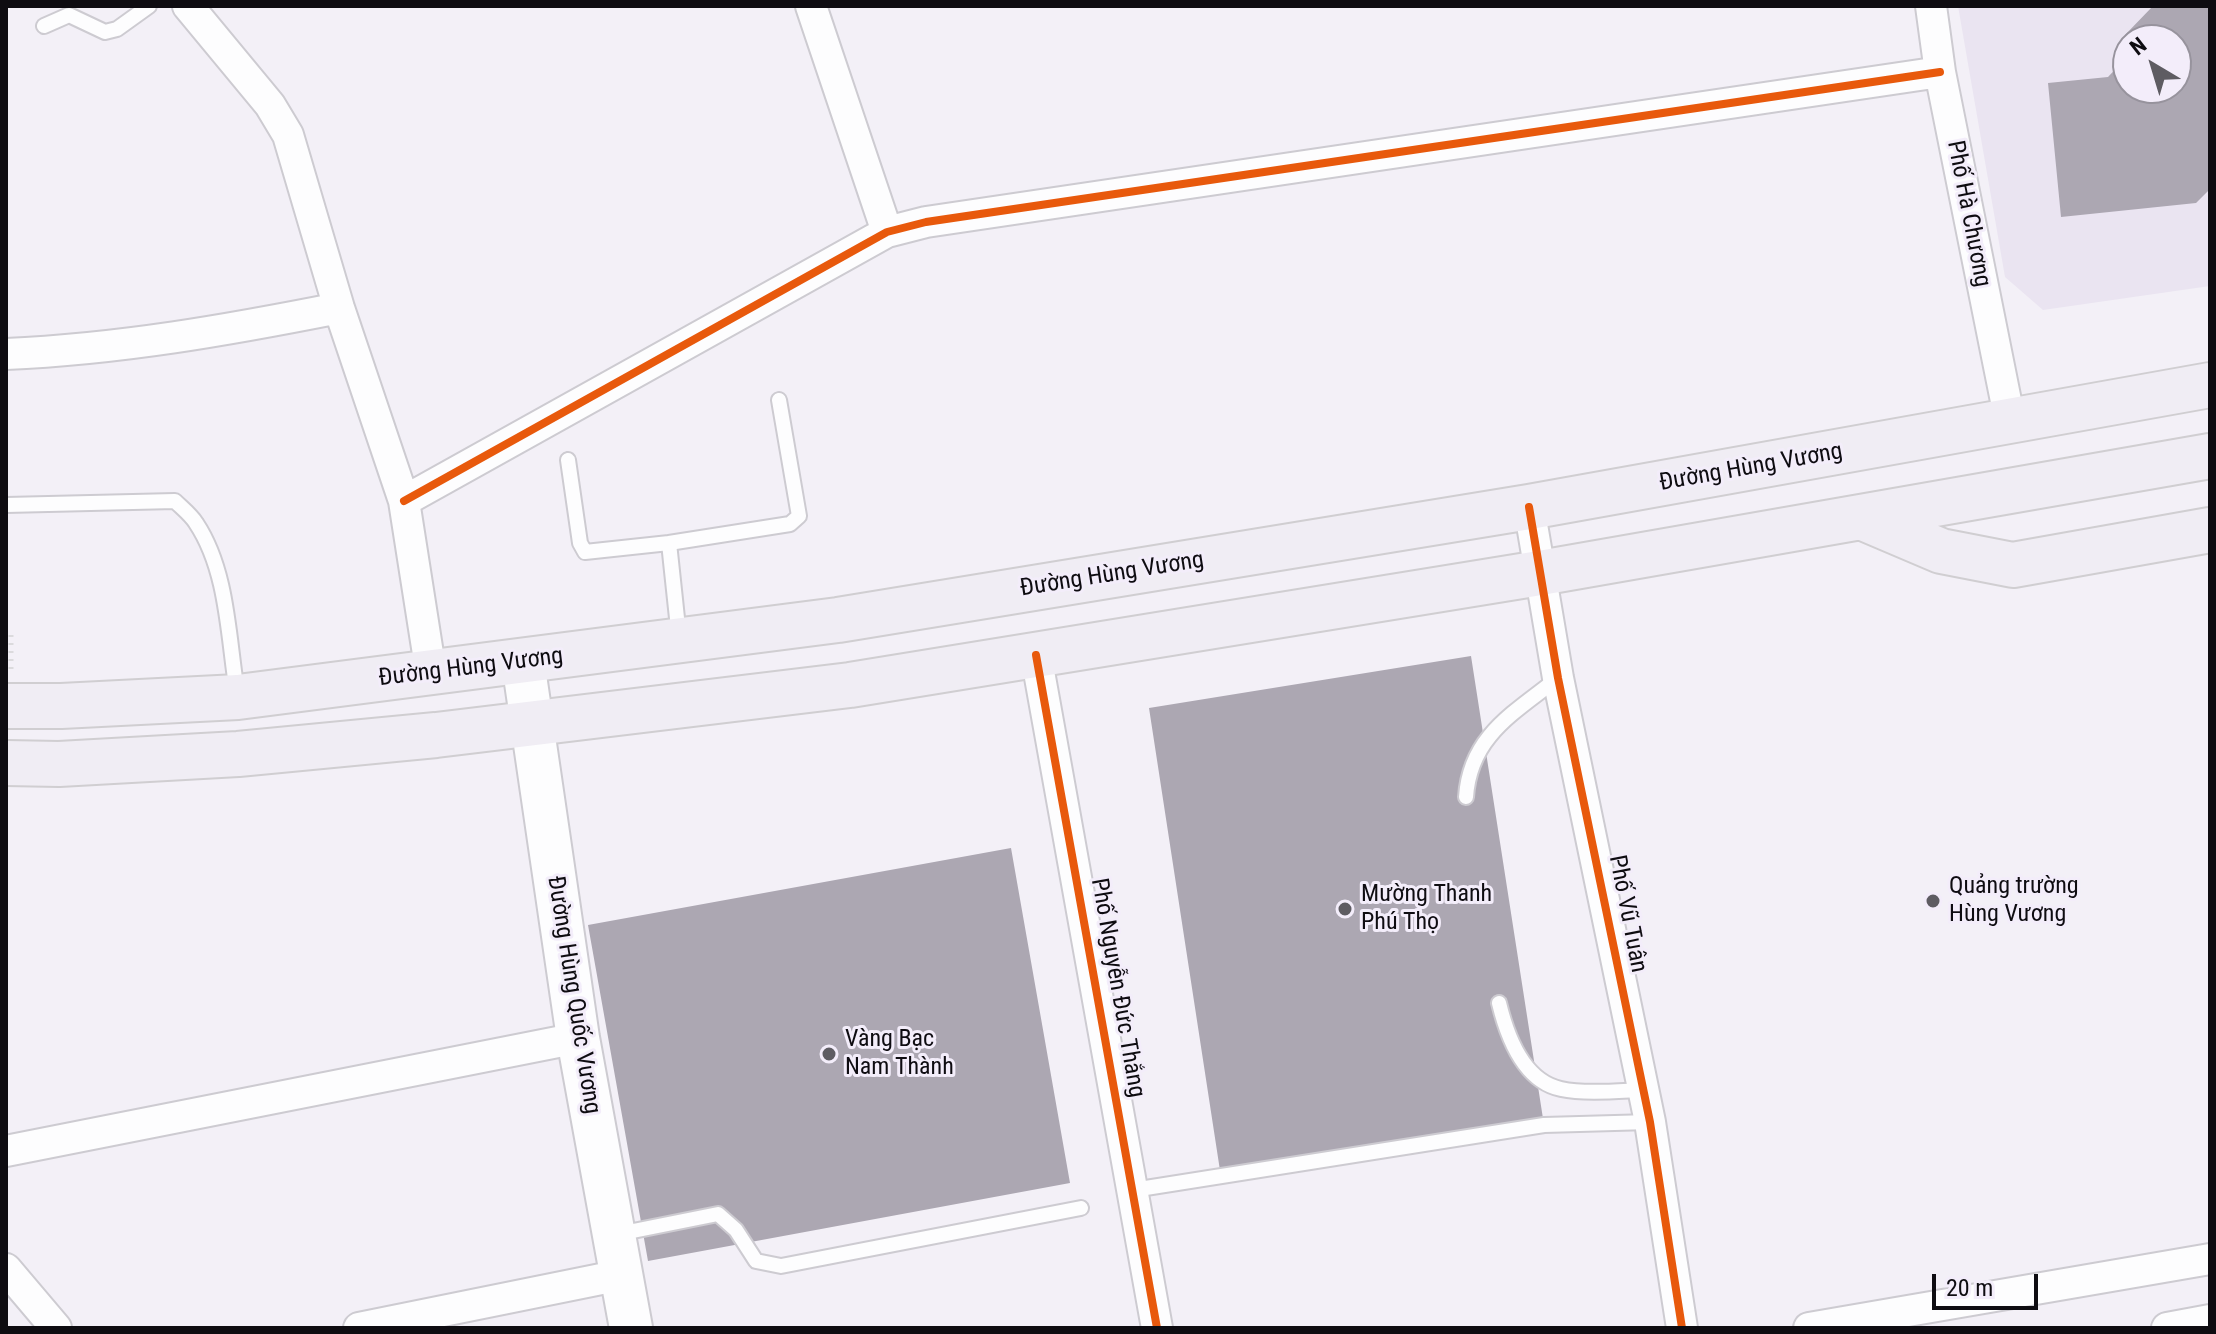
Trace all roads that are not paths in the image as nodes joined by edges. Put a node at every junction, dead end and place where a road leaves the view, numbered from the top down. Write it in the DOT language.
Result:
graph roads {
  1 [pos="149,6"];
  2 [pos="188,6"];
  3 [pos="811,6"];
  4 [pos="1931,6"];
  5 [pos="44,26"];
  6 [pos="1940,72"];
  7 [pos="887,232"];
  8 [pos="339,308"];
  9 [pos="6,354"];
  10 [pos="2210,385"];
  11 [pos="779,400"];
  12 [pos="2010,421"];
  13 [pos="2210,456"];
  14 [pos="568,460"];
  15 [pos="404,501"];
  16 [pos="6,505"];
  17 [pos="1529,507"];
  18 [pos="1861,517"];
  19 [pos="2210,530"];
  20 [pos="669,543"];
  21 [pos="1540,573"];
  22 [pos="679,641"];
  23 [pos="1036,655"];
  24 [pos="523,662"];
  25 [pos="431,673"];
  26 [pos="1558,678"];
  27 [pos="238,697"];
  28 [pos="6,706"];
  29 [pos="532,723"];
  30 [pos="6,763"];
  31 [pos="1466,797"];
  32 [pos="1499,1003"];
  33 [pos="578,1038"];
  34 [pos="1642,1090"];
  35 [pos="1650,1122"];
  36 [pos="6,1151"];
  37 [pos="1133,1190"];
  38 [pos="1081,1208"];
  39 [pos="614,1235"];
  40 [pos="2210,1259"];
  41 [pos="6,1269"];
  42 [pos="621,1275"];
  43 [pos="2210,1320"];
  44 [pos="56,1328"];
  45 [pos="359,1328"];
  46 [pos="631,1328"];
  47 [pos="1157,1328"];
  48 [pos="1682,1328"];
  49 [pos="1809,1328"];
  50 [pos="2167,1328"];
  1 -- 5 [label="lane"];
  2 -- 8 [label="street"];
  3 -- 7 [label="street"];
  4 -- 6 [label="street, Phố Hà Chương"];
  6 -- 7 [label="street"];
  6 -- 12 [label="street, Phố Hà Chương"];
  7 -- 15 [label="street"];
  8 -- 9 [label="street"];
  8 -- 15 [label="street"];
  10 -- 12 [label="main road, Đường Hùng Vương"];
  11 -- 20 [label="lane"];
  12 -- 17 [label="main road, Đường Hùng Vương"];
  13 -- 18 [label="main road"];
  14 -- 20 [label="lane"];
  15 -- 25 [label="street"];
  16 -- 27 [label="lane"];
  17 -- 21 [label="street, Phố Vũ Tuân"];
  17 -- 22 [label="main road, Đường Hùng Vương"];
  18 -- 19 [label="main road"];
  18 -- 21 [label="main road"];
  20 -- 22 [label="lane"];
  21 -- 23 [label="main road"];
  21 -- 26 [label="street, Phố Vũ Tuân"];
  22 -- 24 [label="main road, Đường Hùng Vương"];
  23 -- 29 [label="main road"];
  23 -- 37 [label="street, Phố Nguyễn Đức Thắng"];
  24 -- 25 [label="main road, Đường Hùng Vương"];
  24 -- 29 [label="street, Đường Hùng Quốc Vương"];
  25 -- 27 [label="main road, Đường Hùng Vương"];
  26 -- 31 [label="lane"];
  26 -- 34 [label="street, Phố Vũ Tuân"];
  27 -- 28 [label="main road, Đường Hùng Vương"];
  29 -- 30 [label="main road"];
  29 -- 33 [label="street, Đường Hùng Quốc Vương"];
  32 -- 34 [label="lane"];
  33 -- 36 [label="street"];
  33 -- 39 [label="street, Đường Hùng Quốc Vương"];
  34 -- 35 [label="street, Phố Vũ Tuân"];
  35 -- 37 [label="lane"];
  35 -- 48 [label="street, Phố Vũ Tuân"];
  37 -- 47 [label="street, Phố Nguyễn Đức Thắng"];
  38 -- 39 [label="lane"];
  39 -- 42 [label="street, Đường Hùng Quốc Vương"];
  40 -- 49 [label="street"];
  41 -- 44 [label="street"];
  42 -- 45 [label="street"];
  42 -- 46 [label="street, Đường Hùng Quốc Vương"];
  43 -- 50 [label="street"];
}
